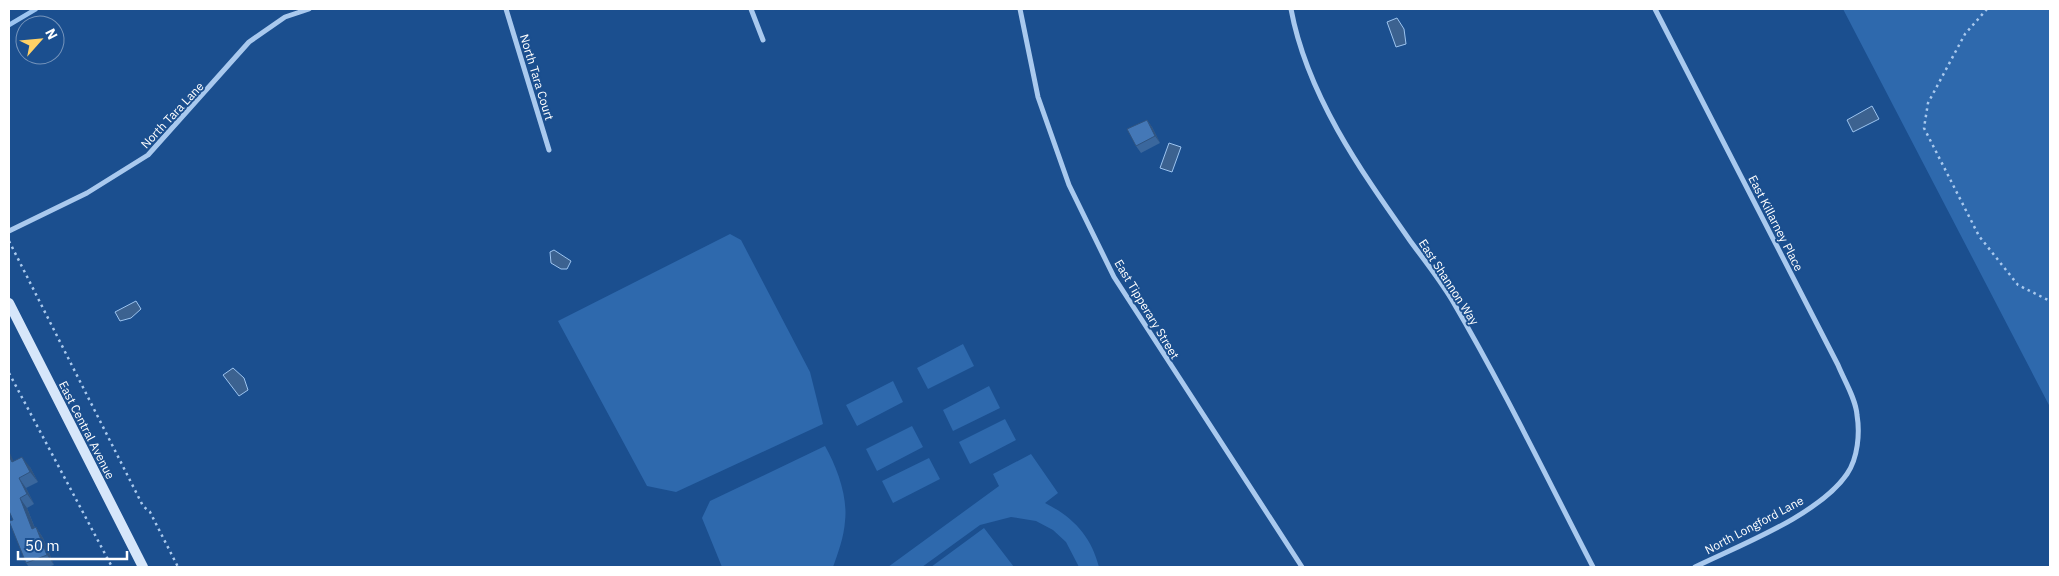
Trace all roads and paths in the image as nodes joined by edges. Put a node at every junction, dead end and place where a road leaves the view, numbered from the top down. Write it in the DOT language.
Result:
graph roads {
  1 [pos="309,9"];
  2 [pos="506,9"];
  3 [pos="750,9"];
  4 [pos="1020,9"];
  5 [pos="1292,9"];
  6 [pos="1655,9"];
  7 [pos="1988,9"];
  8 [pos="763,40"];
  9 [pos="549,150"];
  10 [pos="9,231"];
  11 [pos="9,241"];
  12 [pos="2050,301"];
  13 [pos="9,303"];
  14 [pos="9,374"];
  15 [pos="1855,452"];
  16 [pos="112,567"];
  17 [pos="143,567"];
  18 [pos="178,567"];
  19 [pos="1302,567"];
  20 [pos="1593,567"];
  21 [pos="1695,567"];
  1 -- 10 [label="street, North Tara Lane"];
  2 -- 9 [label="street, North Tara Court"];
  3 -- 8 [label="street"];
  4 -- 19 [label="street, East Tipperary Street"];
  5 -- 20 [label="street, East Shannon Way"];
  6 -- 15 [label="street, East Killarney Place"];
  7 -- 12 [label="path"];
  11 -- 18 [label="path"];
  13 -- 17 [label="main road, East Central Avenue"];
  14 -- 16 [label="path"];
  15 -- 21 [label="street, North Longford Lane"];
}
